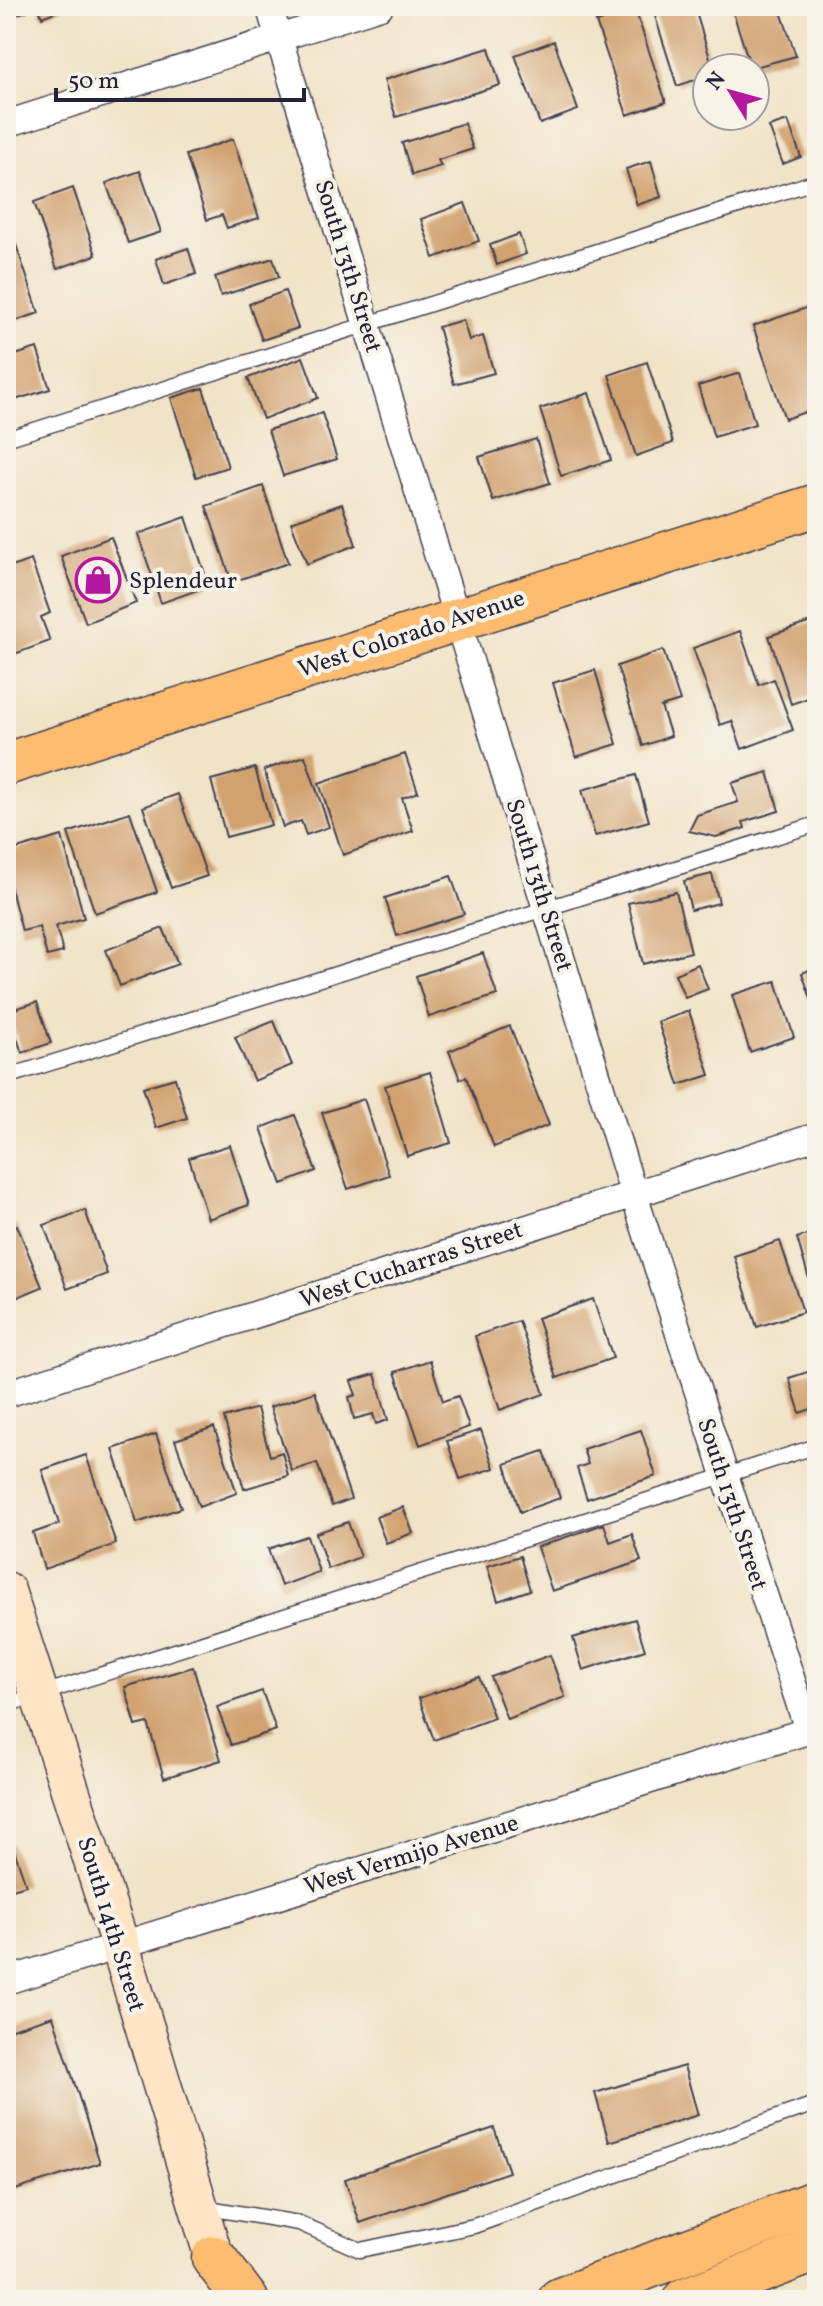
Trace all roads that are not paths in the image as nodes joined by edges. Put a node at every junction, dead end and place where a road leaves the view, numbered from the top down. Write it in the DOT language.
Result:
graph roads {
  1 [pos="269,6"];
  2 [pos="380,6"];
  3 [pos="279,38"];
  4 [pos="6,124"];
  5 [pos="817,181"];
  6 [pos="367,324"];
  7 [pos="6,439"];
  8 [pos="817,505"];
  9 [pos="458,617"];
  10 [pos="6,764"];
  11 [pos="817,824"];
  12 [pos="546,908"];
  13 [pos="6,1077"];
  14 [pos="817,1136"];
  15 [pos="633,1192"];
  16 [pos="6,1394"];
  17 [pos="817,1446"];
  18 [pos="724,1475"];
  19 [pos="6,1591"];
  20 [pos="23,1700"];
  21 [pos="812,1729"];
  22 [pos="120,1945"];
  23 [pos="6,1981"];
  24 [pos="817,2103"];
  25 [pos="817,2202"];
  26 [pos="197,2207"];
  27 [pos="817,2249"];
  28 [pos="214,2279"];
  29 [pos="564,2298"];
  30 [pos="246,2300"];
  31 [pos="685,2300"];
  1 -- 3 [label="street, South 13th Street"];
  2 -- 3 [label="street"];
  3 -- 4 [label="street"];
  3 -- 6 [label="street, South 13th Street"];
  5 -- 6 [label="lane"];
  6 -- 7 [label="lane"];
  6 -- 9 [label="street, South 13th Street"];
  8 -- 9 [label="main road, West Colorado Avenue"];
  9 -- 10 [label="main road, West Colorado Avenue"];
  9 -- 12 [label="street, South 13th Street"];
  11 -- 12 [label="lane"];
  12 -- 13 [label="lane"];
  12 -- 15 [label="street, South 13th Street"];
  14 -- 15 [label="street, West Cucharras Street"];
  15 -- 16 [label="street, West Cucharras Street"];
  15 -- 18 [label="street, South 13th Street"];
  17 -- 18 [label="lane"];
  18 -- 20 [label="lane"];
  18 -- 21 [label="street, South 13th Street"];
  19 -- 20 [label="street, South 14th Street"];
  20 -- 22 [label="street, South 14th Street"];
  21 -- 22 [label="street, West Vermijo Avenue"];
  22 -- 23 [label="street, West Vermijo Avenue"];
  22 -- 26 [label="street, South 14th Street"];
  24 -- 26 [label="lane"];
  25 -- 29 [label="highway"];
  26 -- 28 [label="street, South 14th Street"];
  27 -- 31 [label="highway"];
  28 -- 30 [label="highway"];
}
